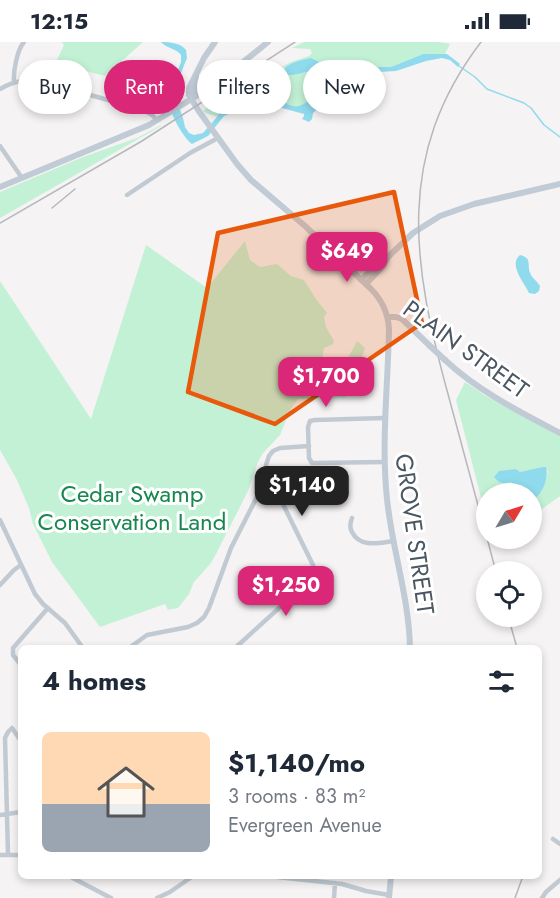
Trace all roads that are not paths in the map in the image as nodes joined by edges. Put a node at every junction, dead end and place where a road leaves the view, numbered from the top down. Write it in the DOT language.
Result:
graph roads {
  1 [pos="24,42"];
  2 [pos="215,42"];
  3 [pos="268,42"];
  4 [pos="14,82"];
  5 [pos="0,89"];
  6 [pos="192,100"];
  7 [pos="157,120"];
  8 [pos="216,135"];
  9 [pos="0,146"];
  10 [pos="22,178"];
  11 [pos="560,184"];
  12 [pos="0,187"];
  13 [pos="127,195"];
  14 [pos="363,282"];
  15 [pos="388,317"];
  16 [pos="385,418"];
  17 [pos="560,432"];
  18 [pos="309,446"];
  19 [pos="385,462"];
  20 [pos="266,478"];
  21 [pos="352,518"];
  22 [pos="0,520"];
  23 [pos="393,541"];
  24 [pos="21,565"];
  25 [pos="0,585"];
  26 [pos="48,608"];
  27 [pos="81,645"];
  28 [pos="133,645"];
  29 [pos="238,645"];
  30 [pos="410,645"];
  31 [pos="18,662"];
  32 [pos="18,737"];
  33 [pos="3,774"];
  34 [pos="18,812"];
  35 [pos="0,814"];
  36 [pos="7,814"];
  37 [pos="553,838"];
  38 [pos="560,844"];
  39 [pos="8,854"];
  40 [pos="0,855"];
  41 [pos="18,855"];
  42 [pos="75,879"];
  43 [pos="189,879"];
  44 [pos="296,879"];
  45 [pos="333,879"];
  46 [pos="391,879"];
  47 [pos="560,880"];
  48 [pos="334,883"];
  49 [pos="389,897"];
  50 [pos="111,898"];
  51 [pos="157,898"];
  52 [pos="334,898"];
  53 [pos="542,898"];
  1 -- 4 [label="street"];
  2 -- 6 [label="main road"];
  3 -- 6 [label="main road"];
  4 -- 5 [label="street"];
  4 -- 7 [label="street"];
  6 -- 7 [label="main road"];
  6 -- 8 [label="main road, PLAIN STREET"];
  7 -- 10 [label="main road"];
  8 -- 13 [label="street"];
  8 -- 14 [label="main road, PLAIN STREET"];
  9 -- 10 [label="street"];
  10 -- 12 [label="main road"];
  11 -- 14 [label="main road"];
  14 -- 15 [label="main road, PLAIN STREET"];
  15 -- 16 [label="main road, GROVE STREET"];
  15 -- 17 [label="main road, PLAIN STREET, bridge"];
  16 -- 18 [label="street"];
  16 -- 19 [label="main road, GROVE STREET"];
  18 -- 19 [label="street"];
  18 -- 20 [label="street"];
  19 -- 23 [label="main road, GROVE STREET"];
  20 -- 28 [label="street"];
  20 -- 29 [label="street"];
  21 -- 23 [label="street"];
  22 -- 24 [label="street"];
  23 -- 30 [label="main road, GROVE STREET"];
  24 -- 25 [label="street"];
  24 -- 26 [label="street"];
  26 -- 27 [label="street"];
  26 -- 31 [label="street"];
  32 -- 33 [label="street"];
  33 -- 36 [label="street"];
  34 -- 36 [label="street"];
  35 -- 36 [label="street"];
  36 -- 39 [label="street"];
  37 -- 38 [label="street"];
  39 -- 40 [label="street"];
  39 -- 41 [label="street"];
  42 -- 50 [label="street"];
  43 -- 51 [label="street"];
  44 -- 48 [label="street"];
  45 -- 48 [label="street"];
  46 -- 49 [label="main road"];
  47 -- 53 [label="street"];
  48 -- 49 [label="street"];
  48 -- 52 [label="street"];
}
